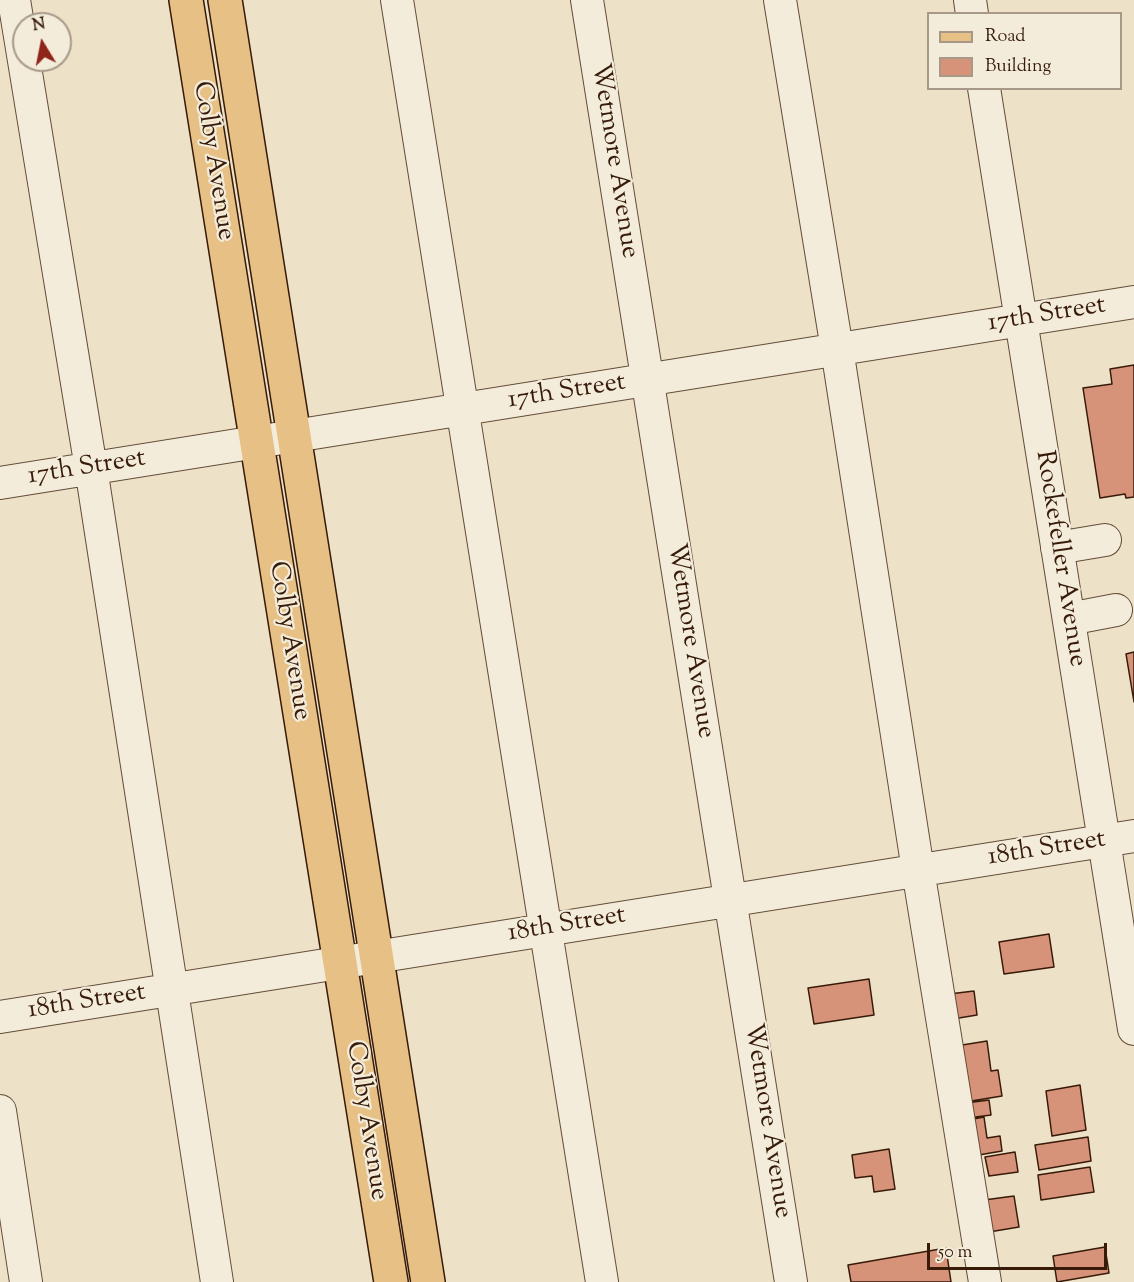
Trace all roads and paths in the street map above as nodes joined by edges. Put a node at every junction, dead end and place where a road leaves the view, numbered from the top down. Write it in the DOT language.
graph roads {
  1 [pos="14,0"];
  2 [pos="186,0"];
  3 [pos="225,0"];
  4 [pos="397,0"];
  5 [pos="587,0"];
  6 [pos="780,0"];
  7 [pos="984,90"];
  8 [pos="1134,302"];
  9 [pos="1021,320"];
  10 [pos="837,349"];
  11 [pos="647,380"];
  12 [pos="462,409"];
  13 [pos="293,436"];
  14 [pos="256,442"];
  15 [pos="91,468"];
  16 [pos="0,483"];
  17 [pos="1105,540"];
  18 [pos="1057,548"];
  19 [pos="1116,610"];
  20 [pos="1069,619"];
  21 [pos="1119,838"];
  22 [pos="918,870"];
  23 [pos="730,900"];
  24 [pos="544,930"];
  25 [pos="376,957"];
  26 [pos="340,963"];
  27 [pos="172,989"];
  28 [pos="0,1017"];
  29 [pos="1134,1029"];
  30 [pos="0,1111"];
  31 [pos="26,1282"];
  32 [pos="217,1282"];
  33 [pos="391,1282"];
  34 [pos="428,1282"];
  35 [pos="602,1282"];
  36 [pos="792,1282"];
  37 [pos="985,1282"];
  1 -- 15 [label="street"];
  2 -- 14 [label="main road, Colby Avenue"];
  3 -- 13 [label="main road, Colby Avenue"];
  4 -- 12 [label="street"];
  5 -- 11 [label="street, Wetmore Avenue"];
  6 -- 10 [label="street"];
  7 -- 9 [label="street, Rockefeller Avenue"];
  8 -- 9 [label="street, 17th Street"];
  9 -- 10 [label="street, 17th Street"];
  9 -- 18 [label="street, Rockefeller Avenue"];
  10 -- 11 [label="street, 17th Street"];
  10 -- 22 [label="street"];
  11 -- 12 [label="street, 17th Street"];
  11 -- 23 [label="street, Wetmore Avenue"];
  12 -- 13 [label="street, 17th Street"];
  12 -- 24 [label="street"];
  13 -- 14 [label="street, 17th Street"];
  13 -- 25 [label="main road, Colby Avenue"];
  14 -- 15 [label="street, 17th Street"];
  14 -- 26 [label="main road, Colby Avenue"];
  15 -- 16 [label="street, 17th Street"];
  15 -- 27 [label="street"];
  17 -- 18 [label="street"];
  18 -- 20 [label="street, Rockefeller Avenue"];
  19 -- 20 [label="street"];
  20 -- 21 [label="street, Rockefeller Avenue"];
  21 -- 22 [label="street, 18th Street"];
  21 -- 29 [label="street, Rockefeller Avenue"];
  22 -- 23 [label="street, 18th Street"];
  22 -- 37 [label="street"];
  23 -- 24 [label="street, 18th Street"];
  23 -- 36 [label="street, Wetmore Avenue"];
  24 -- 25 [label="street, 18th Street"];
  24 -- 35 [label="street"];
  25 -- 26 [label="street, 18th Street"];
  25 -- 34 [label="main road, Colby Avenue"];
  26 -- 27 [label="street, 18th Street"];
  26 -- 33 [label="main road, Colby Avenue"];
  27 -- 28 [label="street, 18th Street"];
  27 -- 32 [label="street"];
  30 -- 31 [label="street"];
}
